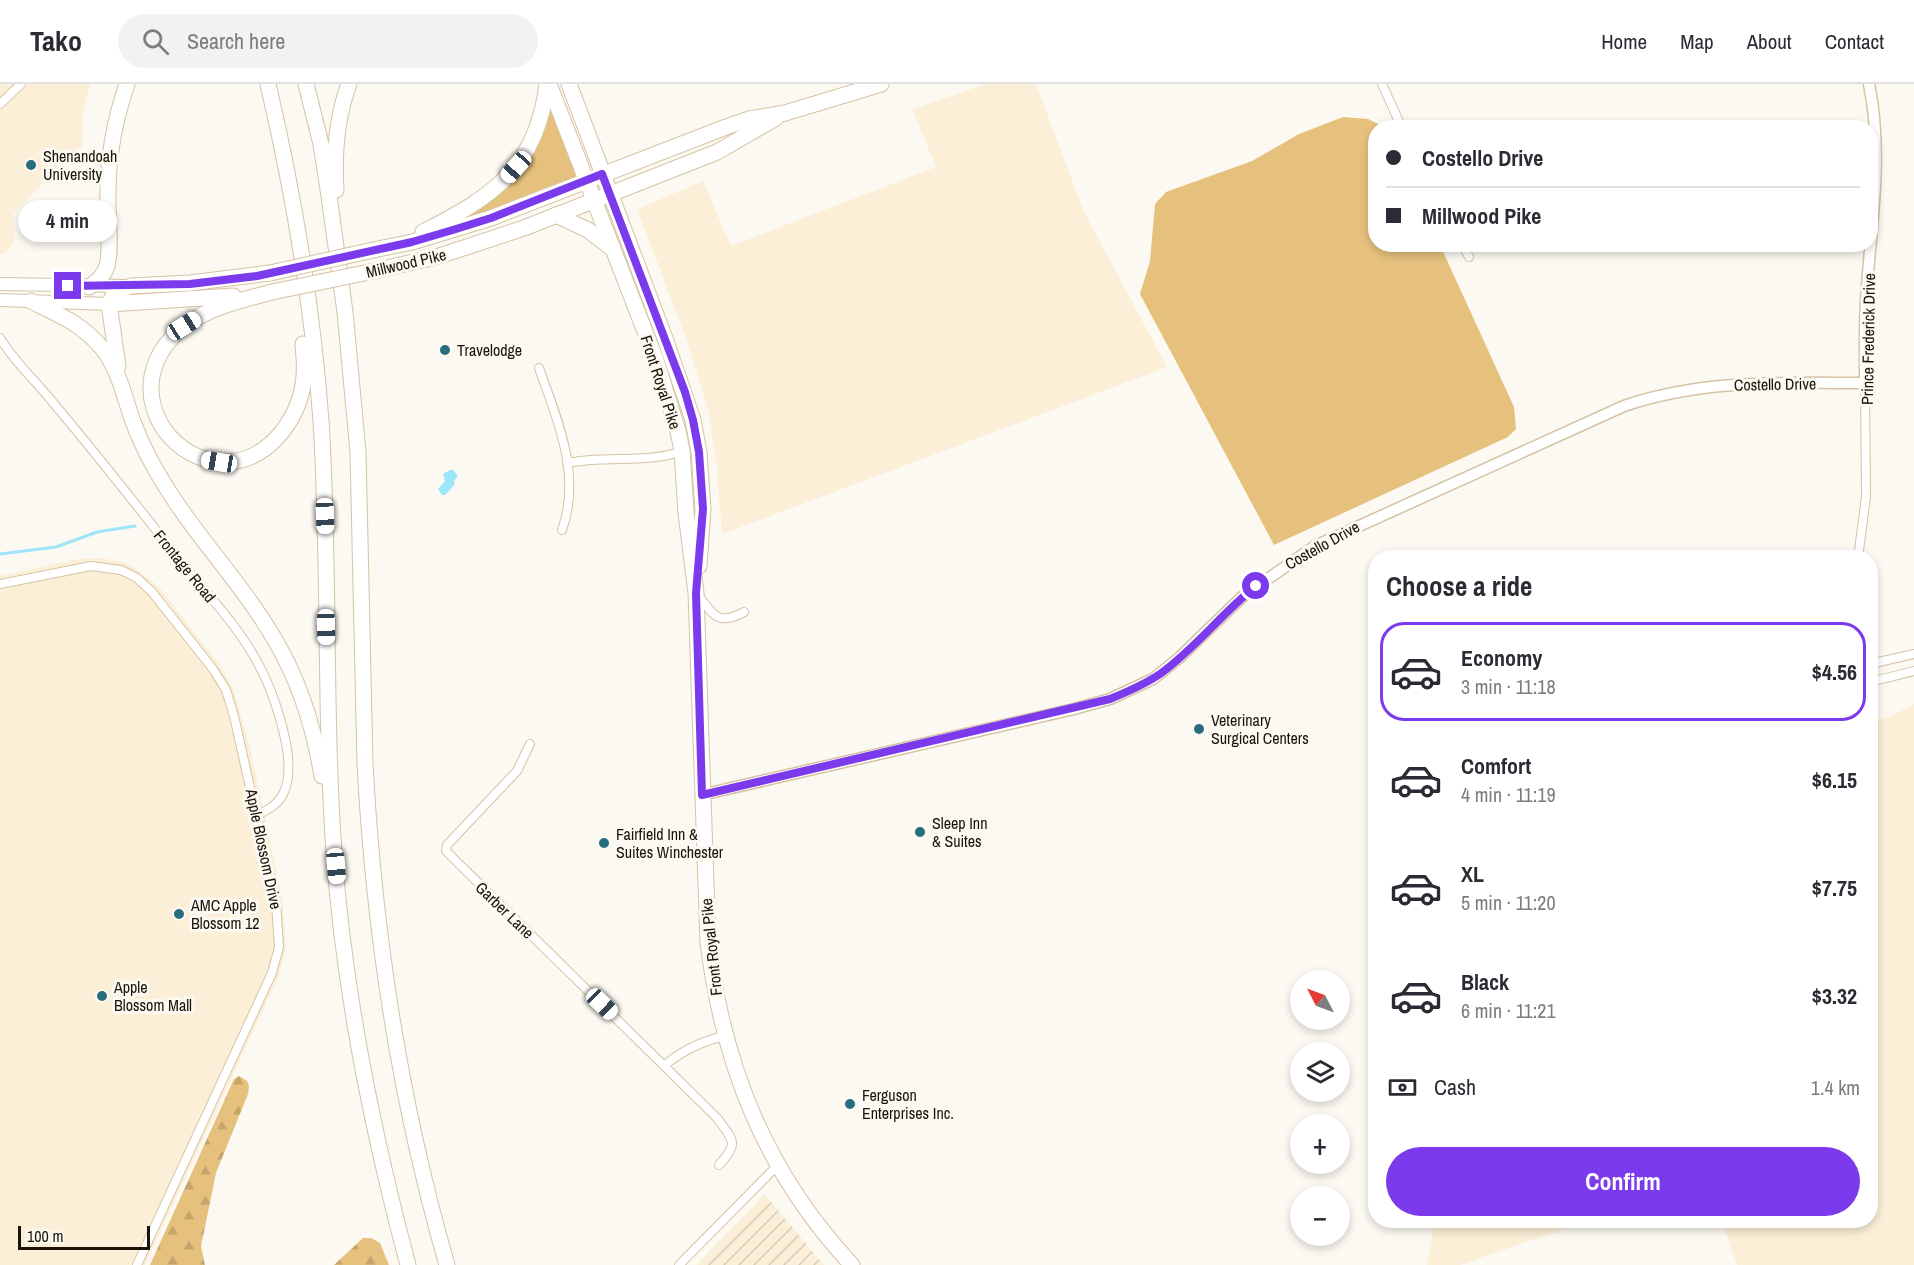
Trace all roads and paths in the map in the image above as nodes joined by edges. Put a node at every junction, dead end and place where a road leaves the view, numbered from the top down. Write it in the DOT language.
graph roads {
  1 [pos="21,84"];
  2 [pos="127,84"];
  3 [pos="268,84"];
  4 [pos="306,84"];
  5 [pos="349,84"];
  6 [pos="548,84"];
  7 [pos="569,84"];
  8 [pos="881,84"];
  9 [pos="1382,84"];
  10 [pos="1869,84"];
  11 [pos="0,104"];
  12 [pos="784,113"];
  13 [pos="1398,120"];
  14 [pos="1875,120"];
  15 [pos="602,174"];
  16 [pos="586,181"];
  17 [pos="610,194"];
  18 [pos="594,200"];
  19 [pos="556,215"];
  20 [pos="396,245"];
  21 [pos="613,249"];
  22 [pos="1466,252"];
  23 [pos="1870,252"];
  24 [pos="1469,257"];
  25 [pos="0,284"];
  26 [pos="131,286"];
  27 [pos="89,287"];
  28 [pos="272,292"];
  29 [pos="307,297"];
  30 [pos="0,300"];
  31 [pos="31,301"];
  32 [pos="109,304"];
  33 [pos="345,312"];
  34 [pos="0,339"];
  35 [pos="539,368"];
  36 [pos="1865,383"];
  37 [pos="124,396"];
  38 [pos="697,441"];
  39 [pos="682,452"];
  40 [pos="568,463"];
  41 [pos="562,530"];
  42 [pos="1859,550"];
  43 [pos="0,584"];
  44 [pos="696,593"];
  45 [pos="744,612"];
  46 [pos="1914,654"];
  47 [pos="1878,662"];
  48 [pos="1914,671"];
  49 [pos="1878,680"];
  50 [pos="530,744"];
  51 [pos="702,795"];
  52 [pos="257,815"];
  53 [pos="334,850"];
  54 [pos="725,1036"];
  55 [pos="665,1065"];
  56 [pos="719,1166"];
  57 [pos="777,1166"];
  58 [pos="137,1265"];
  59 [pos="408,1265"];
  60 [pos="447,1265"];
  61 [pos="679,1265"];
  62 [pos="852,1265"];
  1 -- 11 [label="street"];
  2 -- 27 [label="highway"];
  3 -- 29 [label="highway"];
  4 -- 33 [label="highway"];
  5 -- 33 [label="highway"];
  6 -- 16 [label="highway, Front Royal Pike"];
  6 -- 20 [label="highway"];
  7 -- 15 [label="highway, Front Royal Pike"];
  8 -- 12 [label="highway, Millwood Pike"];
  9 -- 13 [label="street"];
  10 -- 14 [label="street, Prince Frederick Drive"];
  12 -- 15 [label="highway, Millwood Pike"];
  12 -- 17 [label="highway, Millwood Pike"];
  15 -- 16 [label="highway, Millwood Pike"];
  15 -- 17 [label="highway, Front Royal Pike"];
  16 -- 18 [label="highway, Front Royal Pike"];
  16 -- 20 [label="highway, Millwood Pike"];
  17 -- 18 [label="highway, Millwood Pike"];
  17 -- 38 [label="highway, Front Royal Pike"];
  18 -- 19 [label="highway, Millwood Pike"];
  18 -- 21 [label="highway, Front Royal Pike"];
  19 -- 21 [label="highway"];
  19 -- 28 [label="highway, Millwood Pike, bridge"];
  20 -- 26 [label="highway, Millwood Pike, bridge"];
  21 -- 39 [label="highway, Front Royal Pike"];
  22 -- 24 [label="street"];
  23 -- 36 [label="street, Prince Frederick Drive"];
  25 -- 27 [label="main road, Millwood Pike"];
  26 -- 27 [label="main road, Millwood Pike"];
  26 -- 32 [label="highway"];
  28 -- 29 [label="highway"];
  28 -- 32 [label="highway, Millwood Pike"];
  29 -- 53 [label="highway"];
  30 -- 31 [label="main road, Millwood Pike"];
  31 -- 32 [label="main road, Millwood Pike"];
  31 -- 37 [label="highway"];
  32 -- 37 [label="highway"];
  33 -- 60 [label="highway"];
  34 -- 52 [label="street, Frontage Road"];
  35 -- 40 [label="street"];
  36 -- 42 [label="street, Prince Frederick Drive"];
  36 -- 51 [label="street, Costello Drive"];
  37 -- 53 [label="highway"];
  38 -- 39 [label="street"];
  38 -- 44 [label="highway, Front Royal Pike"];
  39 -- 40 [label="street"];
  39 -- 44 [label="highway, Front Royal Pike"];
  40 -- 41 [label="street"];
  43 -- 52 [label="street, Apple Blossom Drive"];
  44 -- 45 [label="street"];
  44 -- 51 [label="highway, Front Royal Pike"];
  46 -- 47 [label="street"];
  48 -- 49 [label="street"];
  50 -- 55 [label="street, Garber Lane"];
  51 -- 54 [label="highway, Front Royal Pike"];
  52 -- 58 [label="street, Apple Blossom Drive"];
  53 -- 59 [label="highway"];
  54 -- 55 [label="street"];
  54 -- 57 [label="highway, Front Royal Pike"];
  55 -- 56 [label="street, Garber Lane"];
  57 -- 61 [label="street"];
  57 -- 62 [label="highway, Front Royal Pike"];
}
